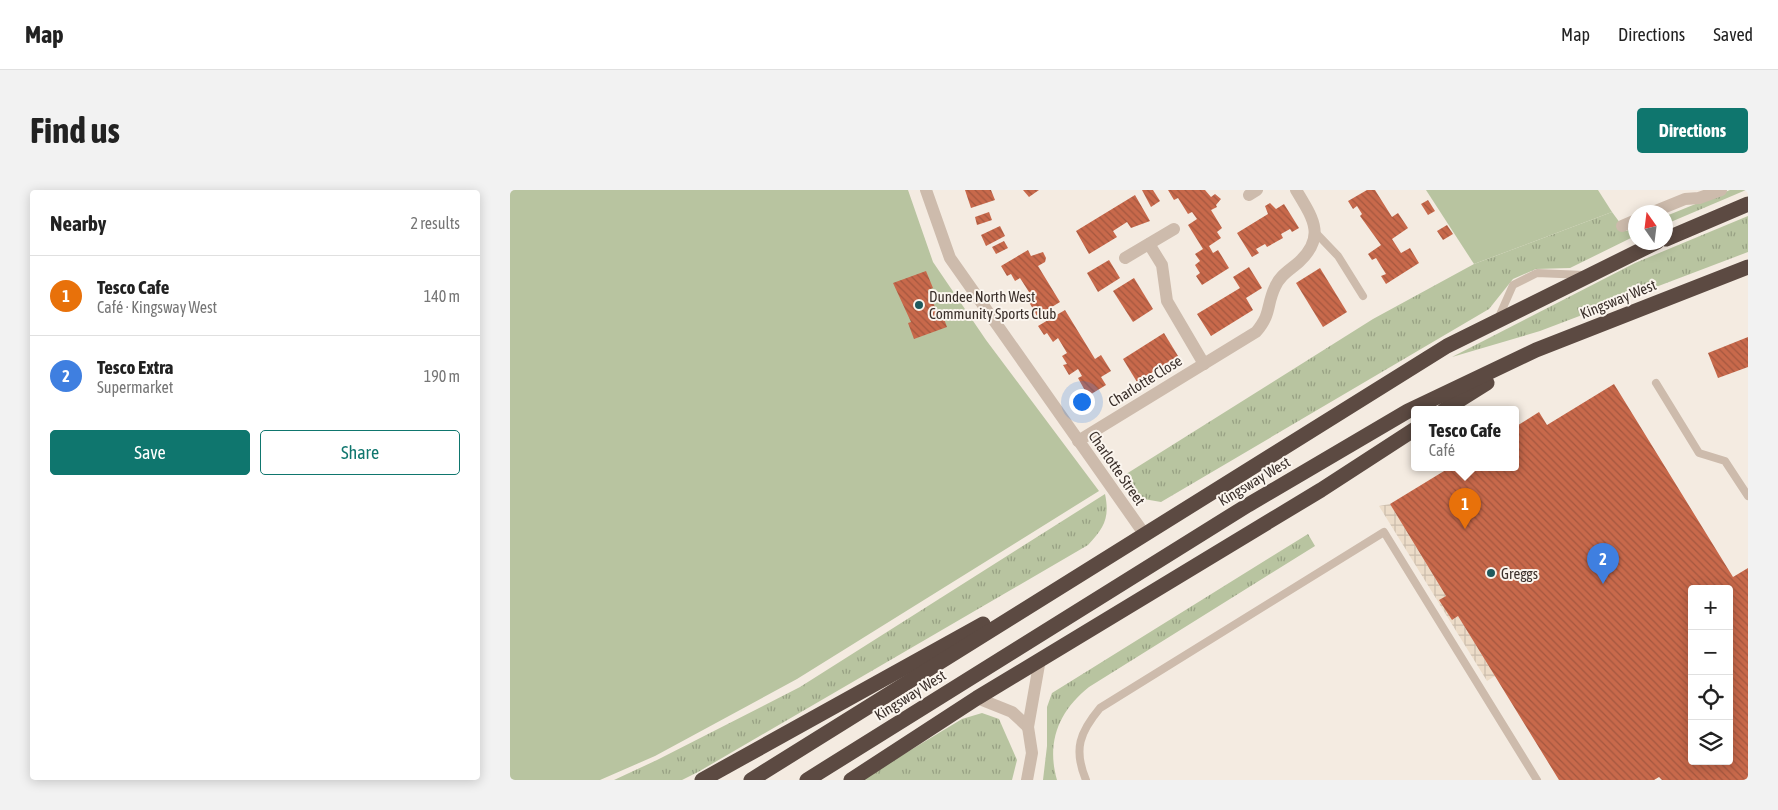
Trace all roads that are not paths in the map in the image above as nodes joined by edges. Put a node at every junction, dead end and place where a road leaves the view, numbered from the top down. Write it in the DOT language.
graph roads {
  1 [pos="926,190"];
  2 [pos="1296,190"];
  3 [pos="1721,190"];
  4 [pos="1748,204"];
  5 [pos="1671,205"];
  6 [pos="1628,223"];
  7 [pos="1622,226"];
  8 [pos="1174,229"];
  9 [pos="1316,232"];
  10 [pos="1673,236"];
  11 [pos="1149,244"];
  12 [pos="1640,250"];
  13 [pos="1125,258"];
  14 [pos="1748,267"];
  15 [pos="1588,275"];
  16 [pos="1363,296"];
  17 [pos="1497,320"];
  18 [pos="1536,350"];
  19 [pos="1204,364"];
  20 [pos="1656,384"];
  21 [pos="1418,406"];
  22 [pos="1450,406"];
  23 [pos="1411,410"];
  24 [pos="1411,432"];
  25 [pos="1078,441"];
  26 [pos="1748,496"];
  27 [pos="1145,535"];
  28 [pos="1040,659"];
  29 [pos="977,698"];
  30 [pos="1028,728"];
  31 [pos="702,780"];
  32 [pos="751,780"];
  33 [pos="807,780"];
  34 [pos="851,780"];
  35 [pos="1027,780"];
  36 [pos="1086,780"];
  37 [pos="1537,780"];
  1 -- 25 [label="street, Charlotte Street"];
  2 -- 9 [label="street"];
  3 -- 5 [label="street"];
  4 -- 10 [label="highway"];
  6 -- 7 [label="street"];
  8 -- 11 [label="street"];
  9 -- 16 [label="lane"];
  9 -- 19 [label="street, Charlotte Close"];
  11 -- 13 [label="street"];
  11 -- 19 [label="street, Charlotte Close"];
  12 -- 15 [label="highway, Kingsway West"];
  14 -- 18 [label="highway, Kingsway West"];
  15 -- 17 [label="highway, Kingsway West"];
  15 -- 17 [label="lane"];
  17 -- 27 [label="highway, Kingsway West"];
  18 -- 21 [label="highway, Kingsway West"];
  18 -- 22 [label="highway"];
  19 -- 25 [label="street, Charlotte Close"];
  20 -- 26 [label="lane"];
  23 -- 33 [label="highway, Kingsway West"];
  24 -- 28 [label="highway"];
  25 -- 27 [label="street, Charlotte Street"];
  27 -- 31 [label="highway"];
  27 -- 32 [label="highway, Kingsway West"];
  28 -- 29 [label="highway"];
  28 -- 30 [label="street"];
  29 -- 30 [label="street"];
  29 -- 34 [label="highway"];
  30 -- 35 [label="street"];
  36 -- 37 [label="lane"];
}
